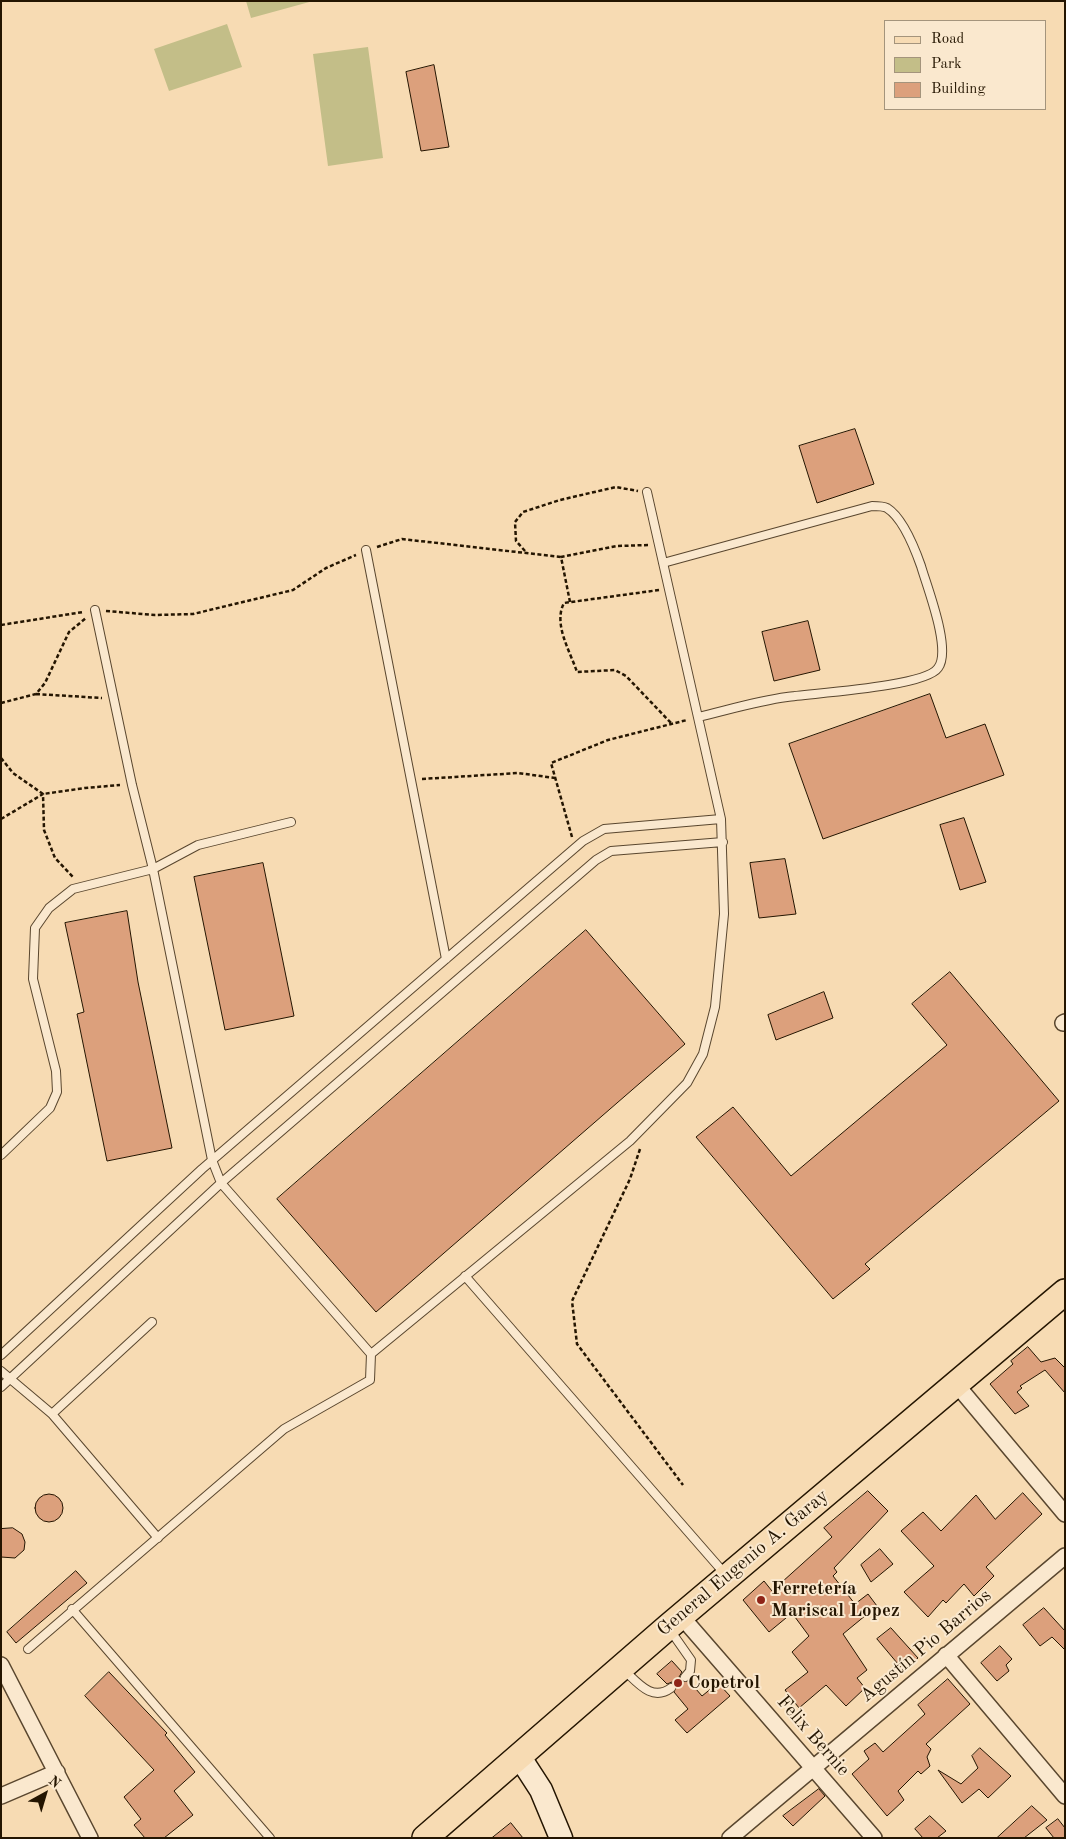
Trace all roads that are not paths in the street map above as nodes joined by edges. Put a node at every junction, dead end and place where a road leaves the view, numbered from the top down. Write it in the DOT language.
graph roads {
  1 [pos="648,492"];
  2 [pos="366,550"];
  3 [pos="664,563"];
  4 [pos="95,610"];
  5 [pos="698,717"];
  6 [pos="722,820"];
  7 [pos="291,822"];
  8 [pos="724,842"];
  9 [pos="153,869"];
  10 [pos="446,959"];
  11 [pos="1,1155"];
  12 [pos="212,1160"];
  13 [pos="221,1183"];
  14 [pos="465,1276"];
  15 [pos="1065,1292"];
  16 [pos="152,1322"];
  17 [pos="371,1354"];
  18 [pos="1,1355"];
  19 [pos="1,1371"];
  20 [pos="11,1378"];
  21 [pos="956,1384"];
  22 [pos="1,1387"];
  23 [pos="52,1414"];
  24 [pos="1065,1514"];
  25 [pos="158,1538"];
  26 [pos="1065,1556"];
  27 [pos="727,1577"];
  28 [pos="72,1610"];
  29 [pos="674,1621"];
  30 [pos="28,1649"];
  31 [pos="946,1655"];
  32 [pos="1,1666"];
  33 [pos="621,1667"];
  34 [pos="685,1677"];
  35 [pos="671,1688"];
  36 [pos="519,1756"];
  37 [pos="813,1767"];
  38 [pos="57,1772"];
  39 [pos="1,1796"];
  40 [pos="1065,1796"];
  41 [pos="90,1838"];
  42 [pos="270,1838"];
  43 [pos="425,1838"];
  44 [pos="561,1838"];
  45 [pos="730,1838"];
  46 [pos="874,1838"];
  1 -- 3 [label="lane"];
  2 -- 10 [label="lane"];
  3 -- 5 [label="lane"];
  3 -- 5 [label="lane"];
  4 -- 9 [label="lane"];
  5 -- 6 [label="lane"];
  6 -- 8 [label="lane"];
  6 -- 10 [label="lane"];
  7 -- 9 [label="lane"];
  8 -- 13 [label="lane"];
  8 -- 14 [label="lane"];
  9 -- 11 [label="lane"];
  9 -- 12 [label="lane"];
  10 -- 12 [label="lane"];
  12 -- 13 [label="lane"];
  12 -- 18 [label="lane"];
  13 -- 17 [label="lane"];
  13 -- 20 [label="lane"];
  14 -- 17 [label="lane"];
  14 -- 27 [label="lane"];
  15 -- 21 [label="main road, General Eugenio A. Garay"];
  16 -- 23 [label="lane"];
  17 -- 25 [label="lane"];
  19 -- 20 [label="lane"];
  20 -- 22 [label="lane"];
  20 -- 23 [label="lane"];
  21 -- 24 [label="street"];
  21 -- 27 [label="main road, General Eugenio A. Garay"];
  23 -- 25 [label="lane"];
  25 -- 28 [label="lane"];
  26 -- 31 [label="street, Agustín Pio Barrios"];
  27 -- 29 [label="main road, General Eugenio A. Garay"];
  28 -- 30 [label="lane"];
  28 -- 42 [label="lane"];
  29 -- 33 [label="main road, General Eugenio A. Garay"];
  29 -- 34 [label="lane"];
  29 -- 37 [label="street, Felix Bernie"];
  31 -- 37 [label="street, Agustín Pio Barrios"];
  31 -- 40 [label="street"];
  32 -- 38 [label="street"];
  33 -- 35 [label="lane"];
  33 -- 36 [label="main road, General Eugenio A. Garay"];
  36 -- 43 [label="main road, General Eugenio A. Garay"];
  36 -- 44 [label="main road"];
  37 -- 45 [label="street, Agustín Pio Barrios"];
  37 -- 46 [label="street, Felix Bernie"];
  38 -- 39 [label="street"];
  38 -- 41 [label="street"];
}
